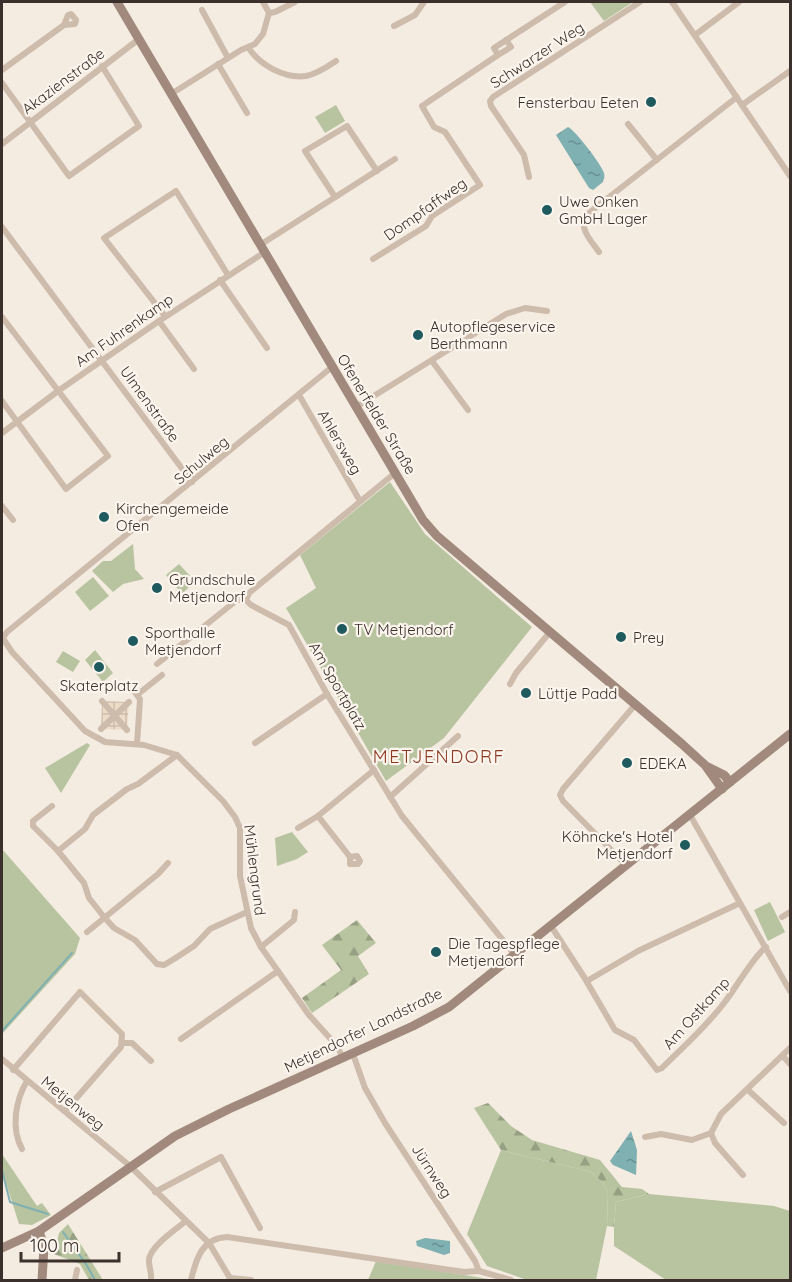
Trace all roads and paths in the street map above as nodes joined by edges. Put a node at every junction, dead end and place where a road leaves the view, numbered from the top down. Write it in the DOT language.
graph roads {
  1 [pos="117,2"];
  2 [pos="263,2"];
  3 [pos="295,2"];
  4 [pos="424,2"];
  5 [pos="565,2"];
  6 [pos="640,2"];
  7 [pos="672,2"];
  8 [pos="739,2"];
  9 [pos="202,10"];
  10 [pos="269,14"];
  11 [pos="64,25"];
  12 [pos="394,26"];
  13 [pos="695,35"];
  14 [pos="139,39"];
  15 [pos="248,47"];
  16 [pos="228,58"];
  17 [pos="336,61"];
  18 [pos="218,64"];
  19 [pos="102,66"];
  20 [pos="2,69"];
  21 [pos="790,71"];
  22 [pos="2,83"];
  23 [pos="171,94"];
  24 [pos="737,97"];
  25 [pos="742,105"];
  26 [pos="247,112"];
  27 [pos="30,121"];
  28 [pos="628,124"];
  29 [pos="2,144"];
  30 [pos="395,159"];
  31 [pos="657,160"];
  32 [pos="377,171"];
  33 [pos="790,174"];
  34 [pos="529,177"];
  35 [pos="335,197"];
  36 [pos="2,226"];
  37 [pos="263,249"];
  38 [pos="599,252"];
  39 [pos="373,259"];
  40 [pos="228,275"];
  41 [pos="220,280"];
  42 [pos="548,311"];
  43 [pos="2,316"];
  44 [pos="165,316"];
  45 [pos="159,321"];
  46 [pos="267,348"];
  47 [pos="102,360"];
  48 [pos="432,361"];
  49 [pos="332,367"];
  50 [pos="194,369"];
  51 [pos="58,391"];
  52 [pos="299,395"];
  53 [pos="2,401"];
  54 [pos="356,407"];
  55 [pos="468,410"];
  56 [pos="18,422"];
  57 [pos="2,434"];
  58 [pos="395,473"];
  59 [pos="192,482"];
  60 [pos="360,501"];
  61 [pos="2,506"];
  62 [pos="13,520"];
  63 [pos="246,600"];
  64 [pos="550,632"];
  65 [pos="2,638"];
  66 [pos="157,664"];
  67 [pos="162,675"];
  68 [pos="510,684"];
  69 [pos="327,694"];
  70 [pos="102,701"];
  71 [pos="129,702"];
  72 [pos="635,705"];
  73 [pos="115,715"];
  74 [pos="100,729"];
  75 [pos="128,730"];
  76 [pos="790,734"];
  77 [pos="459,736"];
  78 [pos="255,743"];
  79 [pos="137,744"];
  80 [pos="177,754"];
  81 [pos="705,765"];
  82 [pos="374,770"];
  83 [pos="730,782"];
  84 [pos="722,789"];
  85 [pos="390,797"];
  86 [pos="52,806"];
  87 [pos="690,815"];
  88 [pos="318,816"];
  89 [pos="298,828"];
  90 [pos="58,851"];
  91 [pos="350,857"];
  92 [pos="168,863"];
  93 [pos="627,866"];
  94 [pos="741,903"];
  95 [pos="246,912"];
  96 [pos="295,912"];
  97 [pos="790,912"];
  98 [pos="104,917"];
  99 [pos="782,917"];
  100 [pos="551,926"];
  101 [pos="87,932"];
  102 [pos="261,947"];
  103 [pos="766,947"];
  104 [pos="515,955"];
  105 [pos="278,971"];
  106 [pos="588,981"];
  107 [pos="790,989"];
  108 [pos="181,1039"];
  109 [pos="122,1043"];
  110 [pos="790,1048"];
  111 [pos="353,1054"];
  112 [pos="783,1056"];
  113 [pos="343,1058"];
  114 [pos="2,1059"];
  115 [pos="151,1061"];
  116 [pos="790,1064"];
  117 [pos="13,1070"];
  118 [pos="27,1081"];
  119 [pos="748,1090"];
  120 [pos="65,1111"];
  121 [pos="784,1123"];
  122 [pos="711,1133"];
  123 [pos="645,1137"];
  124 [pos="22,1149"];
  125 [pos="130,1166"];
  126 [pos="743,1175"];
  127 [pos="155,1192"];
  128 [pos="186,1221"];
  129 [pos="260,1228"];
  130 [pos="39,1231"];
  131 [pos="209,1243"];
  132 [pos="2,1248"];
  133 [pos="77,1270"];
  134 [pos="479,1271"];
  135 [pos="230,1279"];
  136 [pos="42,1281"];
  137 [pos="75,1281"];
  138 [pos="151,1281"];
  139 [pos="191,1281"];
  140 [pos="251,1281"];
  141 [pos="511,1281"];
  1 -- 14 [label="street, Ofenerfelder Straße"];
  2 -- 10 [label="street"];
  3 -- 10 [label="street"];
  4 -- 12 [label="street"];
  5 -- 39 [label="street, Dompfaffweg"];
  6 -- 34 [label="street, Schwarzer Weg"];
  7 -- 13 [label="street"];
  8 -- 13 [label="street"];
  9 -- 16 [label="street"];
  10 -- 15 [label="street"];
  11 -- 20 [label="street"];
  13 -- 24 [label="street"];
  14 -- 19 [label="street, Akazienstraße"];
  14 -- 23 [label="street, Ofenerfelder Straße"];
  15 -- 16 [label="street"];
  15 -- 17 [label="street"];
  16 -- 18 [label="street"];
  18 -- 23 [label="street"];
  18 -- 26 [label="street"];
  19 -- 27 [label="street, Akazienstraße"];
  19 -- 27 [label="street"];
  21 -- 25 [label="street"];
  22 -- 27 [label="street"];
  23 -- 37 [label="street, Ofenerfelder Straße"];
  24 -- 25 [label="street"];
  24 -- 31 [label="street"];
  25 -- 33 [label="street"];
  27 -- 29 [label="street, Akazienstraße"];
  28 -- 31 [label="street"];
  30 -- 32 [label="street, Am Fuhrenkamp"];
  31 -- 38 [label="street"];
  32 -- 35 [label="street, Am Fuhrenkamp"];
  32 -- 35 [label="street"];
  35 -- 37 [label="street, Am Fuhrenkamp"];
  36 -- 47 [label="street, Ulmenstraße"];
  37 -- 40 [label="street, Am Fuhrenkamp"];
  37 -- 49 [label="street, Ofenerfelder Straße"];
  40 -- 41 [label="street, Am Fuhrenkamp"];
  40 -- 44 [label="street"];
  41 -- 44 [label="street, Am Fuhrenkamp"];
  41 -- 46 [label="street"];
  42 -- 48 [label="street"];
  43 -- 51 [label="street"];
  44 -- 45 [label="street, Am Fuhrenkamp"];
  45 -- 47 [label="street, Am Fuhrenkamp"];
  45 -- 50 [label="street"];
  47 -- 51 [label="street, Am Fuhrenkamp"];
  47 -- 59 [label="street, Ulmenstraße"];
  48 -- 54 [label="street"];
  48 -- 55 [label="street"];
  49 -- 52 [label="street, Schulweg"];
  49 -- 54 [label="street, Ofenerfelder Straße"];
  51 -- 56 [label="street, Am Fuhrenkamp"];
  51 -- 56 [label="street"];
  52 -- 59 [label="street, Schulweg"];
  52 -- 60 [label="street, Ahlersweg"];
  53 -- 56 [label="street"];
  54 -- 58 [label="street, Ofenerfelder Straße"];
  56 -- 57 [label="street, Am Fuhrenkamp"];
  58 -- 60 [label="street"];
  58 -- 64 [label="street, Ofenerfelder Straße"];
  59 -- 65 [label="street, Schulweg"];
  60 -- 63 [label="street"];
  61 -- 62 [label="street"];
  63 -- 66 [label="street"];
  63 -- 69 [label="street, Am Sportplatz"];
  64 -- 68 [label="street"];
  64 -- 72 [label="street, Ofenerfelder Straße"];
  65 -- 79 [label="street"];
  67 -- 79 [label="street"];
  69 -- 78 [label="street"];
  69 -- 82 [label="street, Am Sportplatz"];
  70 -- 73 [label="street"];
  71 -- 73 [label="street"];
  72 -- 81 [label="street, Ofenerfelder Straße"];
  72 -- 93 [label="street"];
  73 -- 74 [label="street"];
  73 -- 75 [label="street"];
  76 -- 83 [label="street, Metjendorfer Landstraße"];
  77 -- 85 [label="street"];
  79 -- 80 [label="street"];
  80 -- 90 [label="street"];
  80 -- 95 [label="street, Mühlengrund"];
  81 -- 83 [label="street, Ofenerfelder Straße"];
  81 -- 84 [label="street, Ofenerfelder Straße"];
  82 -- 85 [label="street, Am Sportplatz"];
  82 -- 88 [label="street"];
  83 -- 84 [label="street, Metjendorfer Landstraße"];
  84 -- 87 [label="street, Metjendorfer Landstraße"];
  85 -- 104 [label="street, Am Sportplatz"];
  86 -- 90 [label="street"];
  87 -- 93 [label="street, Metjendorfer Landstraße"];
  87 -- 94 [label="street"];
  88 -- 89 [label="street"];
  88 -- 91 [label="street"];
  90 -- 98 [label="street"];
  92 -- 98 [label="street"];
  93 -- 100 [label="street, Metjendorfer Landstraße"];
  94 -- 103 [label="street"];
  94 -- 106 [label="street"];
  95 -- 98 [label="street"];
  95 -- 102 [label="street, Mühlengrund"];
  96 -- 102 [label="street"];
  97 -- 99 [label="street"];
  98 -- 101 [label="street"];
  100 -- 104 [label="street, Metjendorfer Landstraße"];
  100 -- 106 [label="street, Am Ostkamp"];
  102 -- 105 [label="street, Mühlengrund"];
  103 -- 106 [label="street, Am Ostkamp"];
  103 -- 107 [label="street"];
  104 -- 111 [label="street, Metjendorfer Landstraße"];
  105 -- 108 [label="street"];
  105 -- 113 [label="street, Mühlengrund"];
  109 -- 115 [label="street"];
  109 -- 117 [label="street"];
  109 -- 120 [label="street"];
  110 -- 112 [label="street"];
  111 -- 113 [label="street, Metjendorfer Landstraße"];
  111 -- 134 [label="street, Jürnweg"];
  112 -- 116 [label="street"];
  112 -- 119 [label="street"];
  113 -- 125 [label="street, Metjendorfer Landstraße"];
  114 -- 117 [label="street, Metjenweg"];
  117 -- 118 [label="street, Metjenweg"];
  118 -- 120 [label="street, Metjenweg"];
  118 -- 124 [label="street"];
  119 -- 121 [label="street"];
  119 -- 122 [label="street"];
  120 -- 125 [label="street, Metjenweg"];
  122 -- 123 [label="street"];
  122 -- 126 [label="street"];
  125 -- 127 [label="street, Metjenweg"];
  125 -- 130 [label="street, Metjendorfer Landstraße"];
  127 -- 128 [label="street, Metjenweg"];
  127 -- 129 [label="street"];
  128 -- 131 [label="street, Metjenweg"];
  128 -- 138 [label="street"];
  130 -- 132 [label="street, Metjendorfer Landstraße"];
  130 -- 136 [label="street"];
  131 -- 134 [label="street"];
  131 -- 135 [label="street, Metjenweg"];
  131 -- 139 [label="street"];
  133 -- 137 [label="street"];
  134 -- 141 [label="street"];
  135 -- 140 [label="street"];
}
